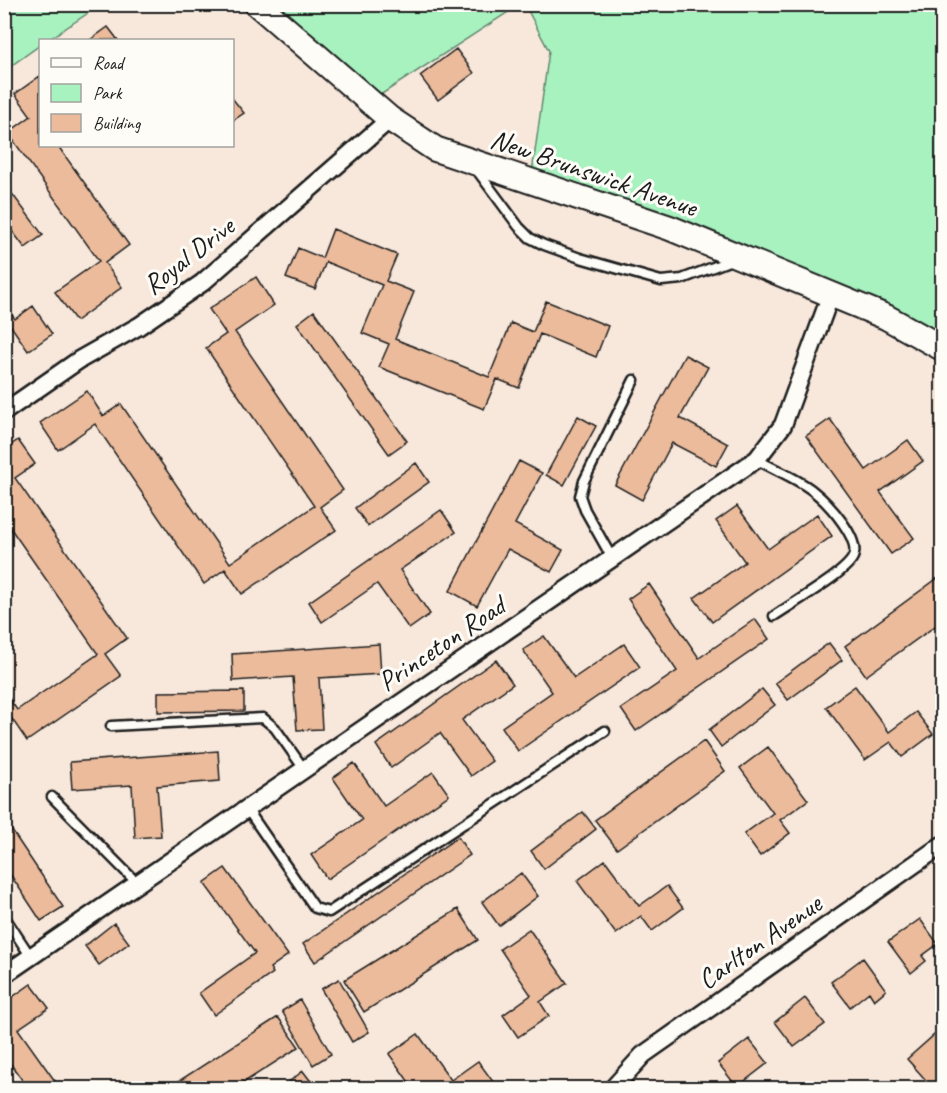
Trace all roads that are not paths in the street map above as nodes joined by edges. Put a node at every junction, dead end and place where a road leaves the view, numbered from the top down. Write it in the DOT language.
graph roads {
  1 [pos="257,4"];
  2 [pos="390,119"];
  3 [pos="470,161"];
  4 [pos="740,256"];
  5 [pos="831,294"];
  6 [pos="942,348"];
  7 [pos="634,380"];
  8 [pos="4,412"];
  9 [pos="756,459"];
  10 [pos="612,558"];
  11 [pos="774,616"];
  12 [pos="111,726"];
  13 [pos="605,731"];
  14 [pos="304,769"];
  15 [pos="52,797"];
  16 [pos="247,809"];
  17 [pos="942,845"];
  18 [pos="138,884"];
  19 [pos="4,916"];
  20 [pos="32,957"];
  21 [pos="4,975"];
  22 [pos="613,1089"];
  1 -- 2 [label="street, New Brunswick Avenue"];
  2 -- 3 [label="street, New Brunswick Avenue"];
  2 -- 8 [label="street, Royal Drive"];
  3 -- 4 [label="street, New Brunswick Avenue"];
  3 -- 4 [label="lane"];
  4 -- 5 [label="street, New Brunswick Avenue"];
  5 -- 6 [label="street, New Brunswick Avenue"];
  5 -- 9 [label="street, Princeton Road"];
  7 -- 10 [label="lane"];
  9 -- 10 [label="street, Princeton Road"];
  9 -- 11 [label="lane"];
  10 -- 14 [label="street, Princeton Road"];
  12 -- 14 [label="lane"];
  13 -- 16 [label="lane"];
  14 -- 16 [label="street, Princeton Road"];
  15 -- 18 [label="lane"];
  16 -- 18 [label="street, Princeton Road"];
  17 -- 22 [label="street, Carlton Avenue"];
  18 -- 20 [label="street, Princeton Road"];
  19 -- 20 [label="lane"];
  20 -- 21 [label="street, Princeton Road"];
}
